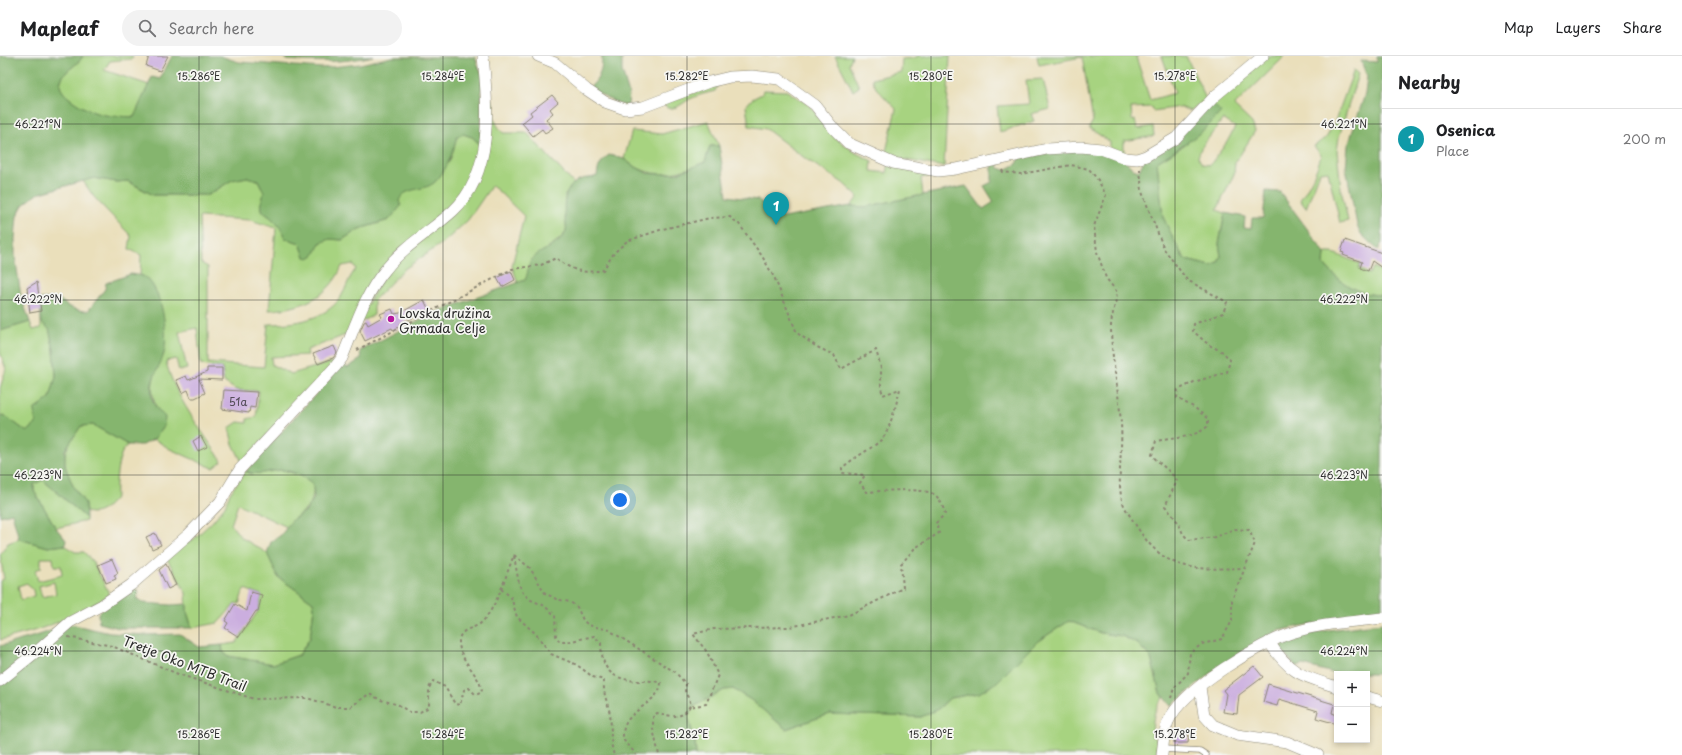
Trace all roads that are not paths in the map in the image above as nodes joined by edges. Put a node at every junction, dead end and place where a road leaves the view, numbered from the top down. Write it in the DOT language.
graph roads {
  1 [pos="483,56"];
  2 [pos="538,56"];
  3 [pos="1263,56"];
  4 [pos="1382,618"];
  5 [pos="1269,642"];
  6 [pos="0,681"];
  7 [pos="1334,686"];
  8 [pos="1200,687"];
  9 [pos="1370,698"];
  10 [pos="1382,701"];
  11 [pos="1163,752"];
  12 [pos="1206,755"];
  13 [pos="1318,755"];
  1 -- 6 [label="street"];
  2 -- 3 [label="street"];
  4 -- 5 [label="street"];
  5 -- 7 [label="street"];
  5 -- 8 [label="street"];
  8 -- 11 [label="street"];
  8 -- 13 [label="street"];
  9 -- 10 [label="street"];
  11 -- 12 [label="lane"];
}
